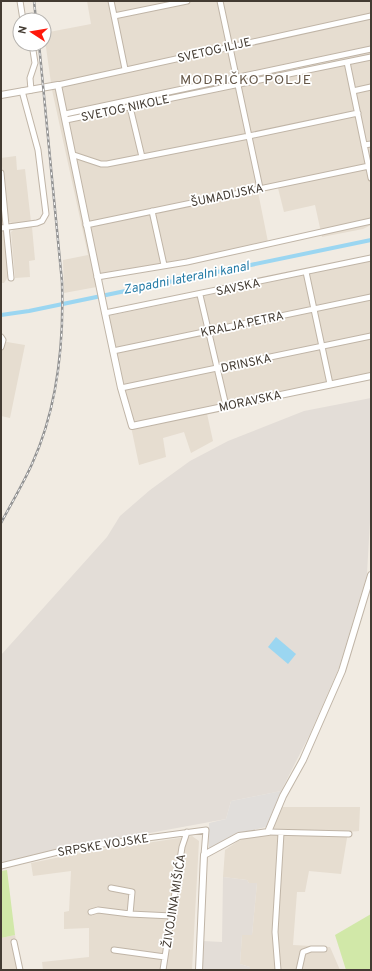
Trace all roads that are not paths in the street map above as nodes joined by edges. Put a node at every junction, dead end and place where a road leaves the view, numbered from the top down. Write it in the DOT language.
graph roads {
  1 [pos="20,1"];
  2 [pos="111,1"];
  3 [pos="187,1"];
  4 [pos="220,1"];
  5 [pos="22,12"];
  6 [pos="114,16"];
  7 [pos="371,16"];
  8 [pos="231,46"];
  9 [pos="371,49"];
  10 [pos="33,52"];
  11 [pos="371,57"];
  12 [pos="347,62"];
  13 [pos="125,69"];
  14 [pos="238,77"];
  15 [pos="239,84"];
  16 [pos="58,85"];
  17 [pos="371,87"];
  18 [pos="31,90"];
  19 [pos="22,91"];
  20 [pos="353,91"];
  21 [pos="1,95"];
  22 [pos="130,107"];
  23 [pos="358,113"];
  24 [pos="65,117"];
  25 [pos="249,136"];
  26 [pos="371,144"];
  27 [pos="364,145"];
  28 [pos="74,155"];
  29 [pos="142,157"];
  30 [pos="368,166"];
  31 [pos="1,173"];
  32 [pos="371,178"];
  33 [pos="260,188"];
  34 [pos="152,211"];
  35 [pos="371,221"];
  36 [pos="86,225"];
  37 [pos="8,227"];
  38 [pos="1,228"];
  39 [pos="371,258"];
  40 [pos="164,266"];
  41 [pos="306,272"];
  42 [pos="97,277"];
  43 [pos="11,278"];
  44 [pos="200,295"];
  45 [pos="371,297"];
  46 [pos="314,309"];
  47 [pos="105,313"];
  48 [pos="209,332"];
  49 [pos="371,336"];
  50 [pos="1,337"];
  51 [pos="322,346"];
  52 [pos="1,347"];
  53 [pos="113,351"];
  54 [pos="217,369"];
  55 [pos="371,376"];
  56 [pos="330,384"];
  57 [pos="121,388"];
  58 [pos="226,406"];
  59 [pos="371,575"];
  60 [pos="187,832"];
  61 [pos="268,832"];
  62 [pos="281,833"];
  63 [pos="349,834"];
  64 [pos="204,856"];
  65 [pos="1,866"];
  66 [pos="111,888"];
  67 [pos="91,912"];
  68 [pos="130,914"];
  69 [pos="172,916"];
  70 [pos="14,942"];
  71 [pos="324,949"];
  72 [pos="114,950"];
  73 [pos="165,957"];
  74 [pos="20,970"];
  75 [pos="163,970"];
  76 [pos="199,970"];
  77 [pos="278,970"];
  78 [pos="298,970"];
  1 -- 5 [label="street"];
  2 -- 6 [label="street"];
  3 -- 6 [label="street"];
  4 -- 8 [label="street"];
  6 -- 13 [label="street"];
  7 -- 8 [label="street, SVETOG ILIJE"];
  8 -- 13 [label="street, SVETOG ILIJE"];
  8 -- 14 [label="street"];
  9 -- 14 [label="street"];
  10 -- 18 [label="street"];
  11 -- 12 [label="street, SVETOG NIKOLE"];
  12 -- 15 [label="street, SVETOG NIKOLE"];
  12 -- 20 [label="street"];
  13 -- 16 [label="street, SVETOG ILIJE"];
  14 -- 15 [label="street"];
  14 -- 24 [label="street"];
  15 -- 22 [label="street, SVETOG NIKOLE"];
  15 -- 25 [label="street"];
  16 -- 18 [label="street"];
  16 -- 24 [label="street"];
  17 -- 20 [label="street"];
  18 -- 19 [label="street"];
  19 -- 21 [label="street"];
  19 -- 37 [label="street"];
  20 -- 23 [label="street"];
  22 -- 24 [label="street, SVETOG NIKOLE"];
  22 -- 29 [label="street"];
  23 -- 25 [label="street"];
  23 -- 27 [label="street"];
  24 -- 28 [label="street"];
  25 -- 29 [label="street"];
  25 -- 33 [label="street"];
  26 -- 27 [label="street"];
  27 -- 30 [label="street"];
  28 -- 29 [label="street"];
  28 -- 36 [label="street"];
  30 -- 32 [label="street"];
  30 -- 33 [label="street, ŠUMADIJSKA"];
  31 -- 37 [label="street"];
  33 -- 34 [label="street, ŠUMADIJSKA"];
  34 -- 36 [label="street, ŠUMADIJSKA"];
  34 -- 40 [label="street"];
  35 -- 40 [label="street"];
  36 -- 42 [label="street"];
  37 -- 38 [label="street"];
  37 -- 43 [label="street"];
  39 -- 41 [label="street, SAVSKA"];
  40 -- 42 [label="street"];
  41 -- 44 [label="street, SAVSKA"];
  41 -- 46 [label="street"];
  42 -- 47 [label="street"];
  44 -- 47 [label="street, SAVSKA"];
  44 -- 48 [label="street"];
  45 -- 46 [label="street, KRALJA PETRA"];
  46 -- 48 [label="street, KRALJA PETRA"];
  46 -- 51 [label="street"];
  47 -- 53 [label="street"];
  48 -- 53 [label="street, KRALJA PETRA"];
  48 -- 54 [label="street"];
  49 -- 51 [label="street, DRINSKA"];
  50 -- 52 [label="street"];
  51 -- 54 [label="street, DRINSKA"];
  51 -- 56 [label="street"];
  53 -- 57 [label="street"];
  54 -- 57 [label="street, DRINSKA"];
  54 -- 58 [label="street"];
  55 -- 56 [label="street, MORAVSKA"];
  56 -- 58 [label="street, MORAVSKA"];
  57 -- 58 [label="street, MORAVSKA"];
  59 -- 61 [label="street"];
  60 -- 64 [label="street, SRPSKE VOJSKE"];
  60 -- 65 [label="street, SRPSKE VOJSKE"];
  60 -- 69 [label="street, ŽIVOJINA MIŠIĆA"];
  61 -- 62 [label="street"];
  61 -- 64 [label="street"];
  62 -- 63 [label="street"];
  62 -- 77 [label="street"];
  64 -- 76 [label="street"];
  66 -- 68 [label="street"];
  67 -- 68 [label="street"];
  68 -- 69 [label="street"];
  69 -- 73 [label="street, ŽIVOJINA MIŠIĆA"];
  70 -- 74 [label="street"];
  71 -- 78 [label="street"];
  72 -- 73 [label="street"];
  73 -- 75 [label="street, ŽIVOJINA MIŠIĆA"];
}
